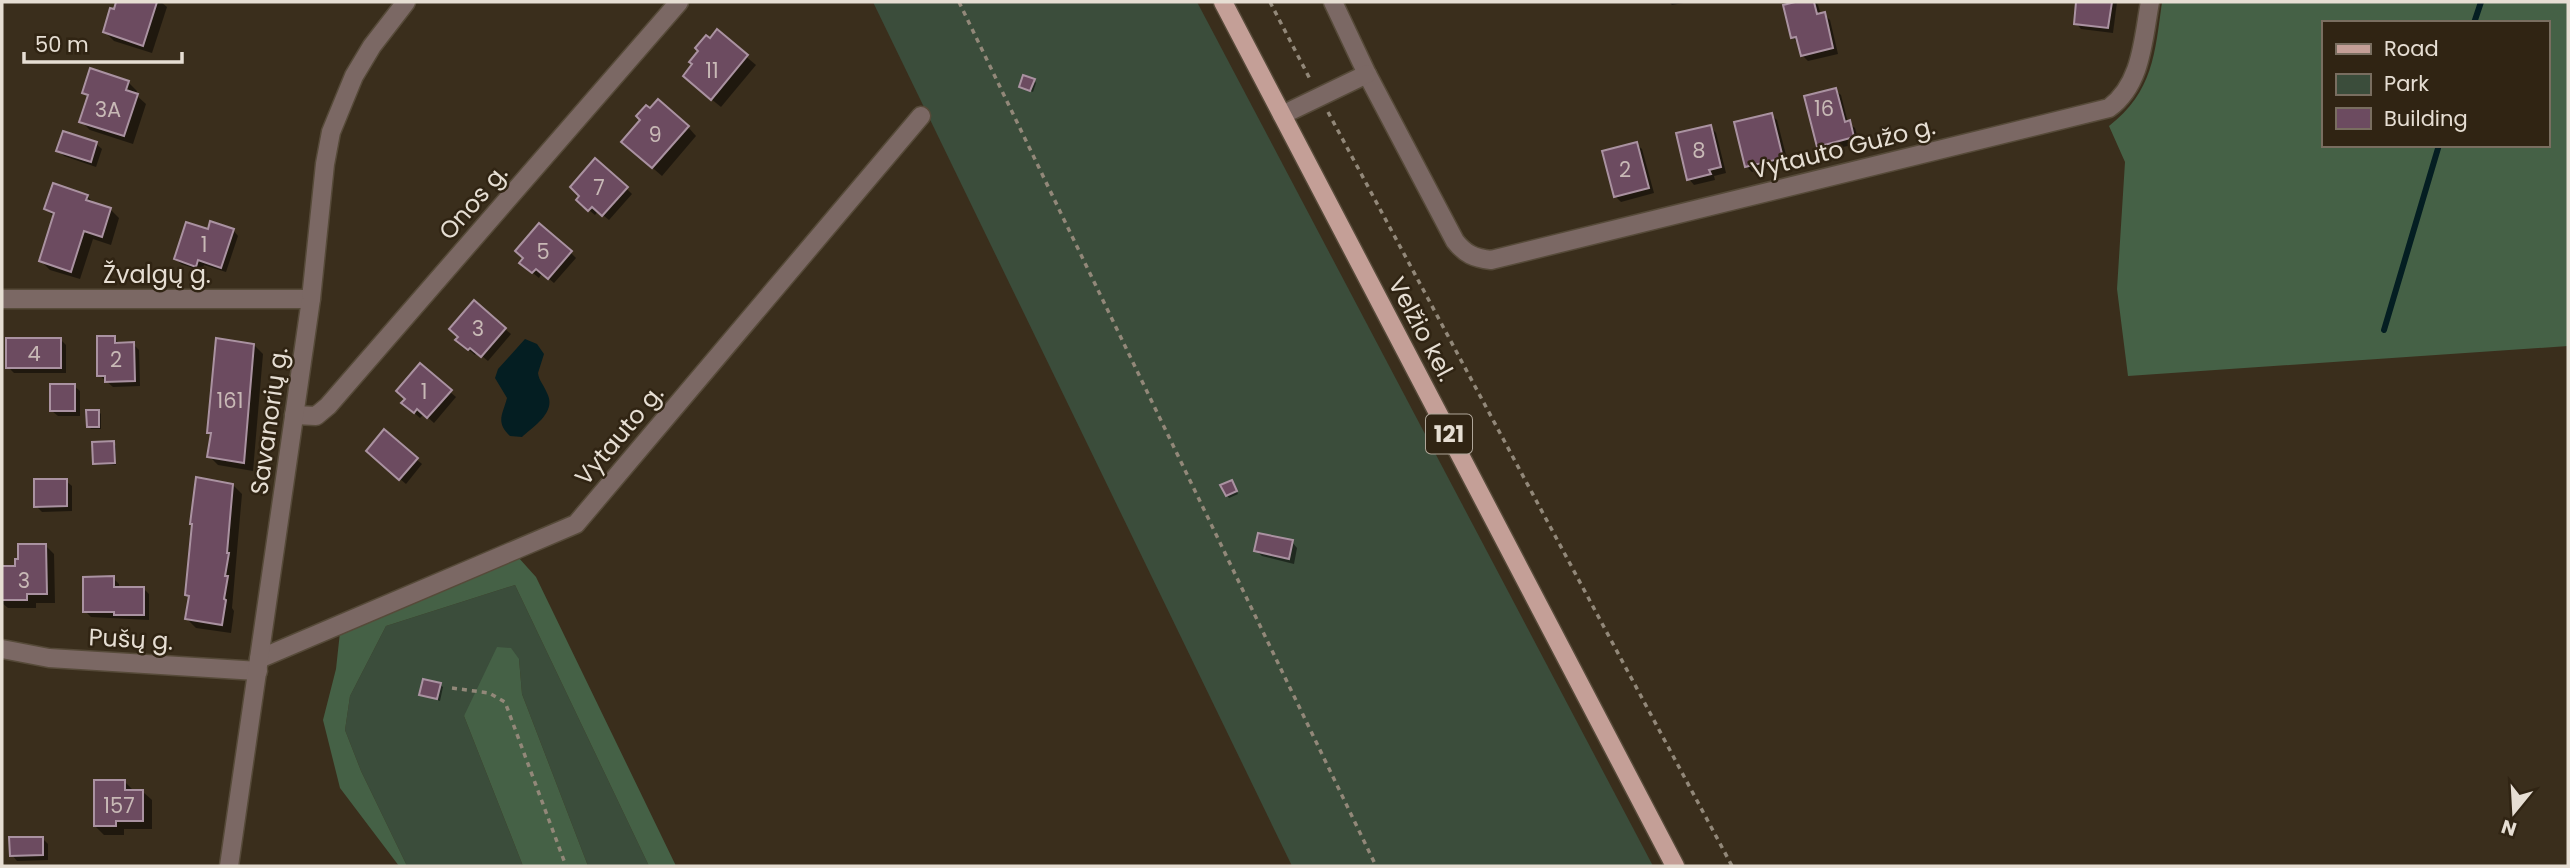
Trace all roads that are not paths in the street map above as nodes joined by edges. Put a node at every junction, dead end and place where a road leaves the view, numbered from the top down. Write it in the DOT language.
graph roads {
  1 [pos="406,2"];
  2 [pos="679,2"];
  3 [pos="1223,2"];
  4 [pos="1333,2"];
  5 [pos="2150,2"];
  6 [pos="1367,74"];
  7 [pos="1282,115"];
  8 [pos="921,116"];
  9 [pos="2,299"];
  10 [pos="312,299"];
  11 [pos="294,415"];
  12 [pos="2,649"];
  13 [pos="258,665"];
  14 [pos="229,866"];
  15 [pos="1675,866"];
  1 -- 10 [label="street, Savanorių g."];
  2 -- 11 [label="street, Onos g."];
  3 -- 7 [label="main road, Velžio kel. / 121"];
  4 -- 6 [label="street"];
  5 -- 6 [label="street, Vytauto Gužo g."];
  6 -- 7 [label="street"];
  7 -- 15 [label="main road, Velžio kel. / 121"];
  8 -- 13 [label="street, Vytauto g."];
  9 -- 10 [label="street, Žvalgų g."];
  10 -- 11 [label="street, Savanorių g."];
  11 -- 13 [label="street, Savanorių g."];
  12 -- 13 [label="street, Pušų g."];
  13 -- 14 [label="street, Savanorių g."];
}
